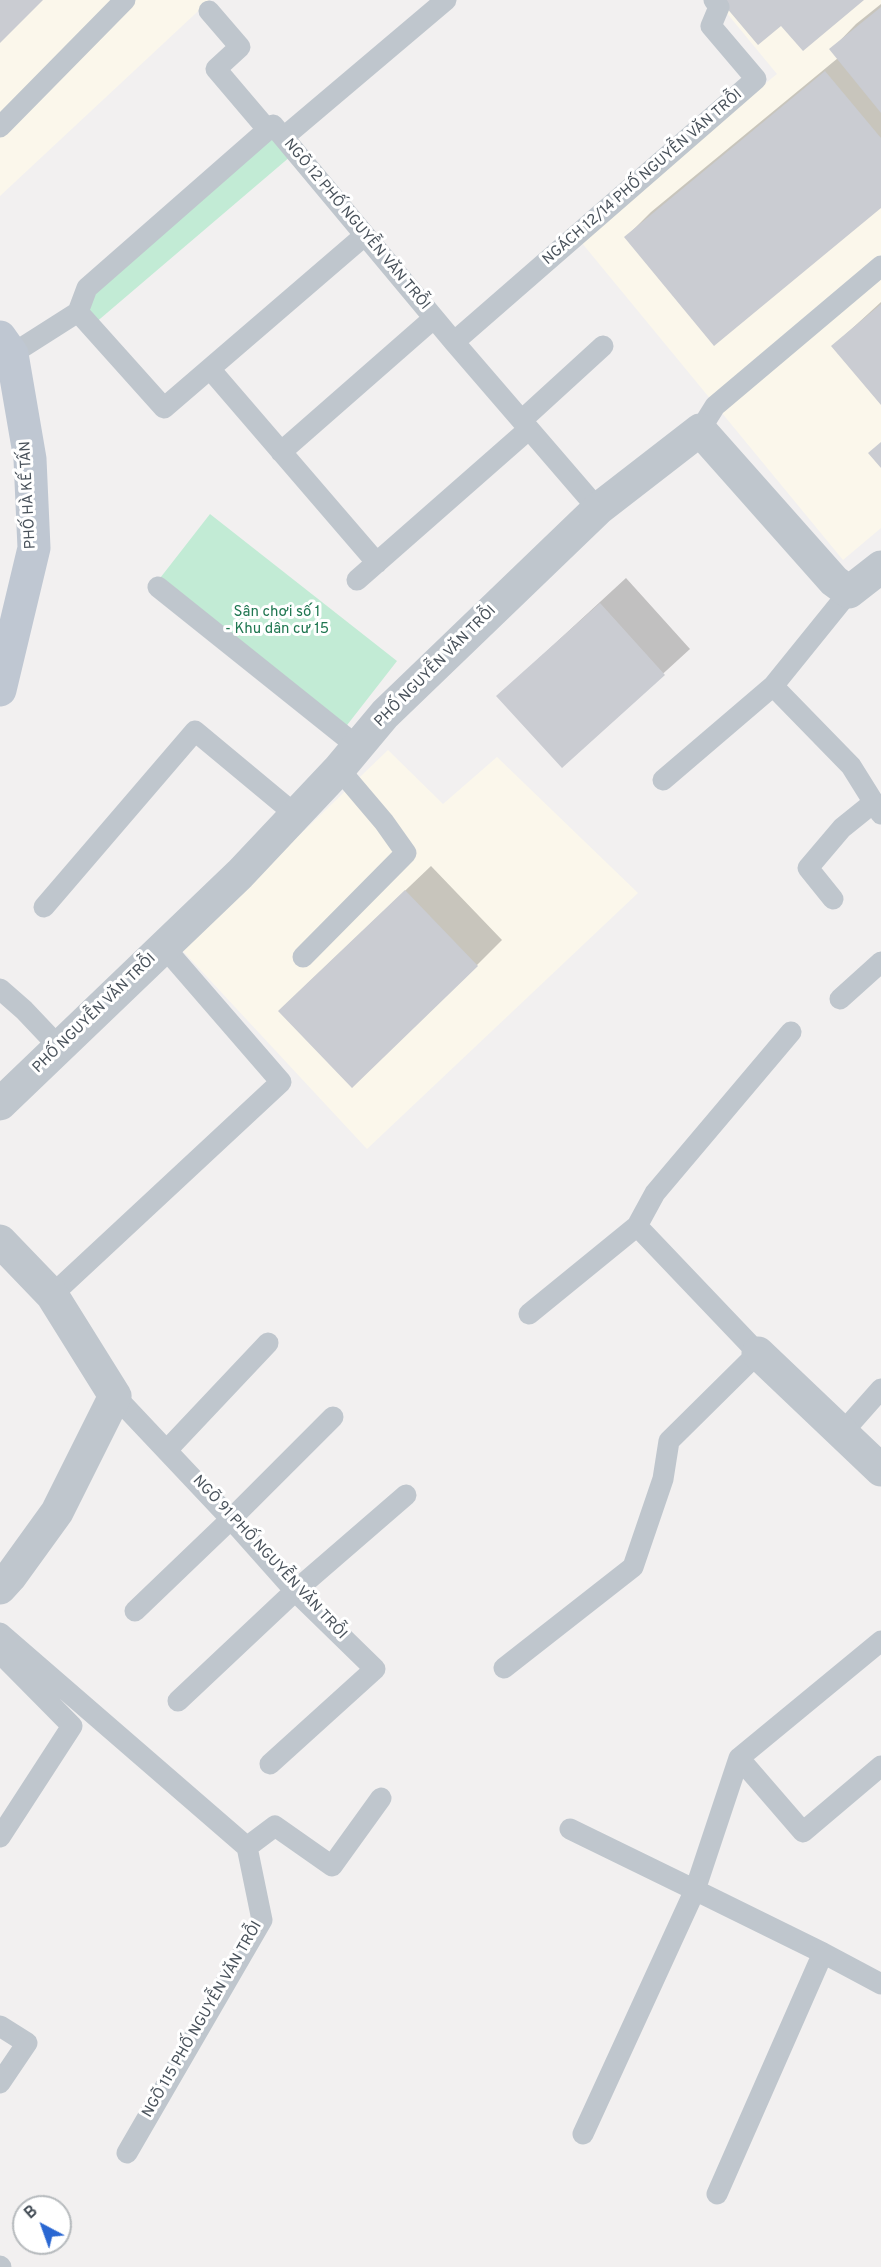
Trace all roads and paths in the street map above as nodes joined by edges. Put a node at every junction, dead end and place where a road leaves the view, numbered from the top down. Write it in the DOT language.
graph roads {
  1 [pos="125,0"];
  2 [pos="446,0"];
  3 [pos="714,0"];
  4 [pos="209,11"];
  5 [pos="0,127"];
  6 [pos="276,133"];
  7 [pos="364,236"];
  8 [pos="881,266"];
  9 [pos="78,312"];
  10 [pos="434,318"];
  11 [pos="454,342"];
  12 [pos="6,345"];
  13 [pos="603,346"];
  14 [pos="210,369"];
  15 [pos="525,424"];
  16 [pos="700,430"];
  17 [pos="281,452"];
  18 [pos="598,509"];
  19 [pos="377,563"];
  20 [pos="881,567"];
  21 [pos="357,580"];
  22 [pos="158,587"];
  23 [pos="849,592"];
  24 [pos="773,686"];
  25 [pos="0,690"];
  26 [pos="348,758"];
  27 [pos="663,780"];
  28 [pos="877,808"];
  29 [pos="296,815"];
  30 [pos="833,899"];
  31 [pos="44,907"];
  32 [pos="164,947"];
  33 [pos="303,957"];
  34 [pos="881,962"];
  35 [pos="0,989"];
  36 [pos="840,999"];
  37 [pos="791,1032"];
  38 [pos="60,1048"];
  39 [pos="0,1104"];
  40 [pos="637,1226"];
  41 [pos="0,1241"];
  42 [pos="52,1295"];
  43 [pos="529,1314"];
  44 [pos="268,1342"];
  45 [pos="758,1353"];
  46 [pos="881,1389"];
  47 [pos="115,1396"];
  48 [pos="333,1417"];
  49 [pos="842,1433"];
  50 [pos="166,1450"];
  51 [pos="881,1470"];
  52 [pos="406,1496"];
  53 [pos="231,1519"];
  54 [pos="4,1578"];
  55 [pos="295,1591"];
  56 [pos="135,1611"];
  57 [pos="0,1633"];
  58 [pos="881,1641"];
  59 [pos="0,1653"];
  60 [pos="504,1668"];
  61 [pos="178,1701"];
  62 [pos="739,1758"];
  63 [pos="270,1764"];
  64 [pos="881,1766"];
  65 [pos="381,1798"];
  66 [pos="570,1829"];
  67 [pos="0,1837"];
  68 [pos="247,1847"];
  69 [pos="695,1890"];
  70 [pos="823,1953"];
  71 [pos="881,1984"];
  72 [pos="0,2026"];
  73 [pos="0,2083"];
  74 [pos="583,2134"];
  75 [pos="127,2153"];
  76 [pos="717,2194"];
  1 -- 5 [label="lane"];
  2 -- 6 [label="lane"];
  3 -- 11 [label="lane, NGÁCH 12/14 PHỐ NGUYỄN VĂN TRỖI"];
  4 -- 6 [label="lane"];
  6 -- 7 [label="lane, NGÕ 12 PHỐ NGUYỄN VĂN TRỖI"];
  6 -- 9 [label="lane, NGÕ 12 PHỐ NGUYỄN VĂN TRỖI"];
  7 -- 10 [label="lane, NGÕ 12 PHỐ NGUYỄN VĂN TRỖI"];
  7 -- 14 [label="lane"];
  8 -- 16 [label="lane"];
  9 -- 12 [label="lane"];
  9 -- 14 [label="lane"];
  10 -- 11 [label="lane, NGÕ 12 PHỐ NGUYỄN VĂN TRỖI"];
  10 -- 17 [label="lane"];
  11 -- 15 [label="lane, NGÕ 12 PHỐ NGUYỄN VĂN TRỖI"];
  12 -- 25 [label="street, PHỐ HÀ KẾ TẤN"];
  13 -- 15 [label="lane"];
  14 -- 17 [label="lane"];
  15 -- 18 [label="lane, NGÕ 12 PHỐ NGUYỄN VĂN TRỖI"];
  15 -- 19 [label="lane"];
  16 -- 18 [label="street, PHỐ NGUYỄN VĂN TRỖI"];
  16 -- 23 [label="street"];
  17 -- 19 [label="lane"];
  18 -- 26 [label="street, PHỐ NGUYỄN VĂN TRỖI"];
  19 -- 21 [label="lane"];
  20 -- 23 [label="street"];
  22 -- 26 [label="lane"];
  23 -- 24 [label="lane"];
  24 -- 27 [label="lane"];
  24 -- 28 [label="lane"];
  26 -- 29 [label="street, PHỐ NGUYỄN VĂN TRỖI"];
  26 -- 33 [label="lane"];
  28 -- 30 [label="lane"];
  29 -- 31 [label="lane"];
  29 -- 32 [label="street, PHỐ NGUYỄN VĂN TRỖI"];
  32 -- 38 [label="street, PHỐ NGUYỄN VĂN TRỖI"];
  32 -- 42 [label="lane"];
  34 -- 36 [label="lane"];
  35 -- 38 [label="lane"];
  37 -- 40 [label="lane"];
  38 -- 39 [label="street, PHỐ NGUYỄN VĂN TRỖI"];
  40 -- 43 [label="lane"];
  40 -- 45 [label="lane"];
  41 -- 42 [label="street"];
  42 -- 47 [label="street"];
  44 -- 50 [label="lane"];
  45 -- 49 [label="street"];
  45 -- 60 [label="lane"];
  46 -- 49 [label="lane"];
  47 -- 50 [label="lane, NGÕ 91 PHỐ NGUYỄN VĂN TRỖI"];
  47 -- 54 [label="street"];
  48 -- 53 [label="lane"];
  49 -- 51 [label="street"];
  50 -- 53 [label="lane, NGÕ 91 PHỐ NGUYỄN VĂN TRỖI"];
  52 -- 55 [label="lane"];
  53 -- 55 [label="lane, NGÕ 91 PHỐ NGUYỄN VĂN TRỖI"];
  53 -- 56 [label="lane"];
  55 -- 61 [label="lane"];
  55 -- 63 [label="lane, NGÕ 91 PHỐ NGUYỄN VĂN TRỖI"];
  57 -- 68 [label="lane"];
  58 -- 62 [label="lane"];
  59 -- 67 [label="lane"];
  62 -- 64 [label="lane"];
  62 -- 69 [label="lane"];
  65 -- 68 [label="lane"];
  66 -- 69 [label="lane"];
  68 -- 75 [label="lane, NGÕ 115 PHỐ NGUYỄN VĂN TRỖI"];
  69 -- 70 [label="lane"];
  69 -- 74 [label="lane"];
  70 -- 71 [label="lane"];
  70 -- 76 [label="lane"];
  72 -- 73 [label="lane"];
}
